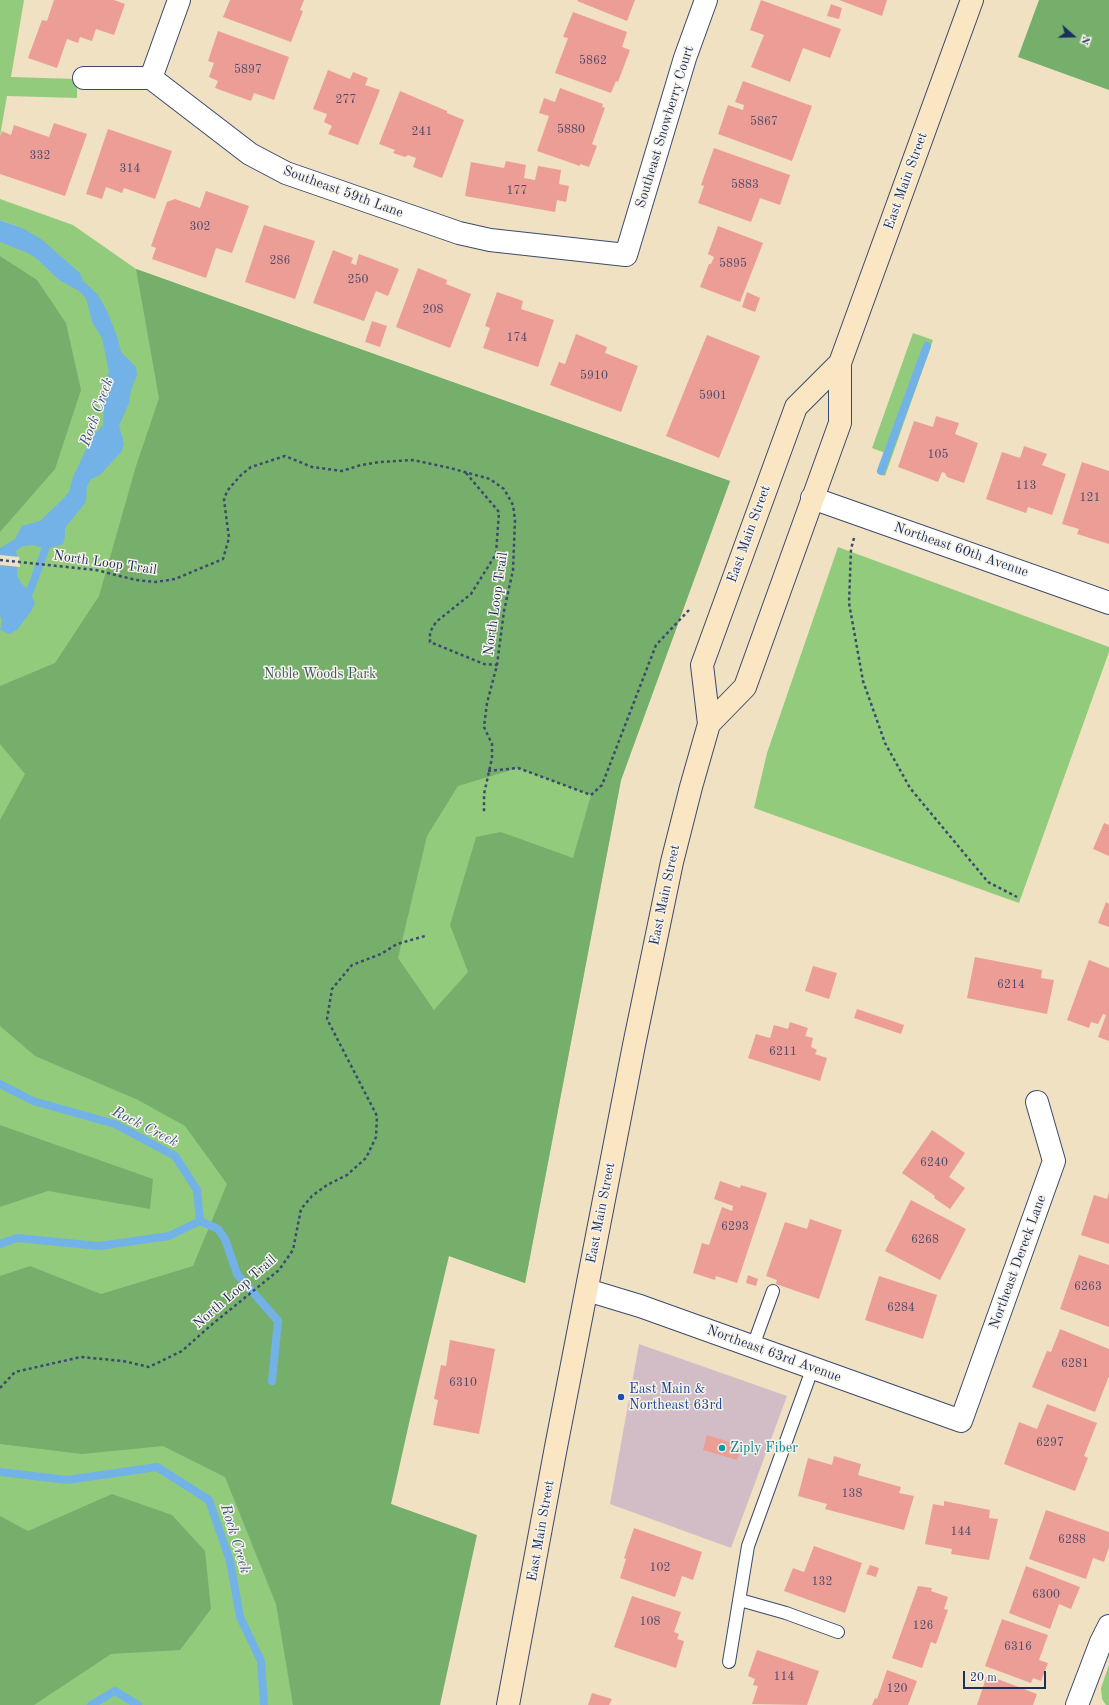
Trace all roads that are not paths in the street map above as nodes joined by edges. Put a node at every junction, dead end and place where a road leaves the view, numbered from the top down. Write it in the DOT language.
graph roads {
  1 [pos="179,0"];
  2 [pos="706,0"];
  3 [pos="972,0"];
  4 [pos="84,78"];
  5 [pos="151,78"];
  6 [pos="626,255"];
  7 [pos="840,362"];
  8 [pos="812,498"];
  9 [pos="1109,603"];
  10 [pos="709,724"];
  11 [pos="1037,1102"];
  12 [pos="587,1290"];
  13 [pos="773,1291"];
  14 [pos="753,1346"];
  15 [pos="813,1367"];
  16 [pos="961,1421"];
  17 [pos="740,1600"];
  18 [pos="1109,1626"];
  19 [pos="838,1632"];
  20 [pos="729,1662"];
  21 [pos="508,1705"];
  22 [pos="1077,1705"];
  1 -- 5 [label="street"];
  2 -- 6 [label="street, Southeast Snowberry Court"];
  3 -- 7 [label="main road, East Main Street"];
  4 -- 5 [label="street"];
  5 -- 6 [label="street, Southeast 59th Lane"];
  7 -- 8 [label="main road, East Main Street"];
  7 -- 10 [label="main road, East Main Street"];
  8 -- 9 [label="street, Northeast 60th Avenue"];
  8 -- 10 [label="main road, East Main Street"];
  10 -- 12 [label="main road, East Main Street"];
  11 -- 16 [label="street, Northeast Dereck Lane"];
  12 -- 14 [label="street, Northeast 63rd Avenue"];
  12 -- 21 [label="main road, East Main Street"];
  13 -- 14 [label="lane"];
  14 -- 15 [label="street, Northeast 63rd Avenue"];
  15 -- 16 [label="street, Northeast 63rd Avenue"];
  15 -- 17 [label="lane"];
  17 -- 19 [label="lane"];
  17 -- 20 [label="lane"];
  18 -- 22 [label="street"];
}
